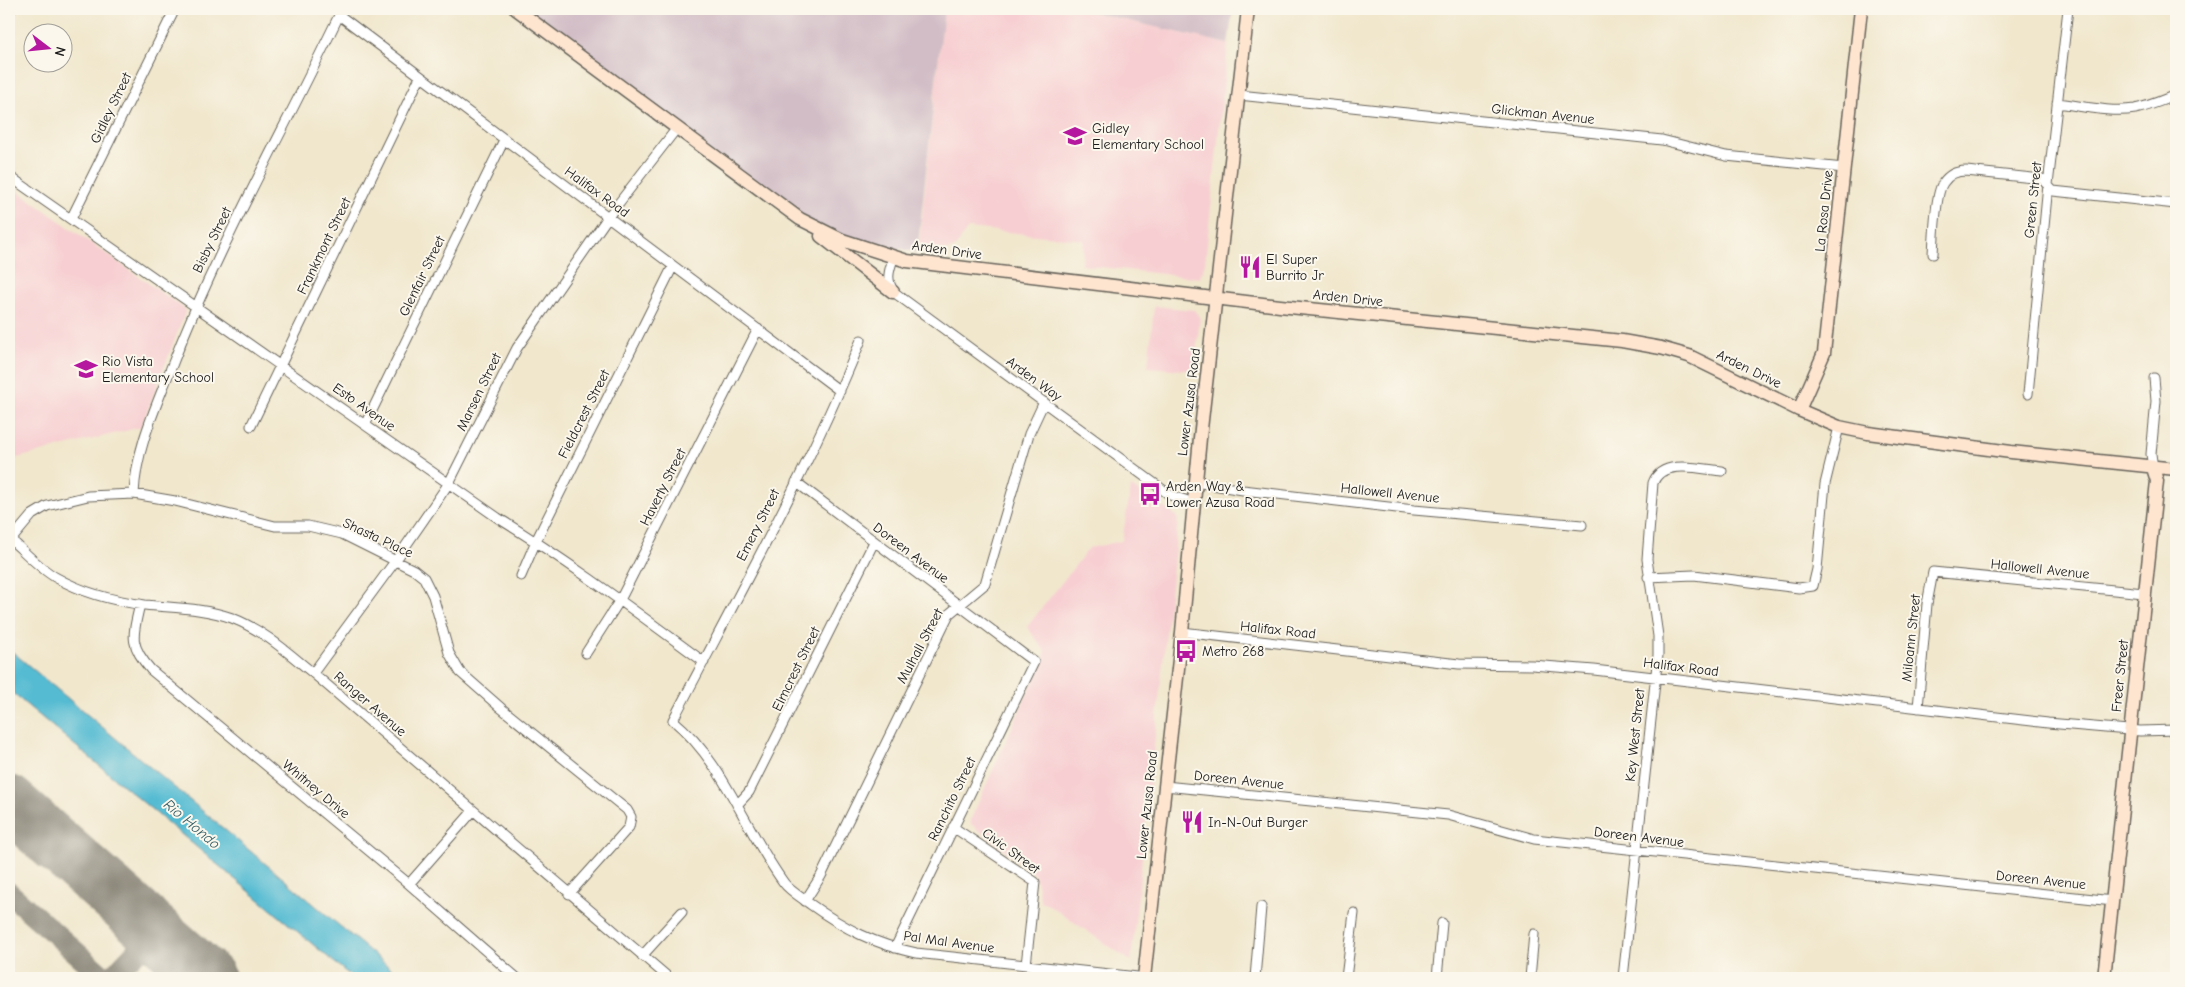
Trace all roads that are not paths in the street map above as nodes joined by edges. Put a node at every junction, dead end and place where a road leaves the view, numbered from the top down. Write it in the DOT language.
graph roads {
  1 [pos="11,9"];
  2 [pos="175,9"];
  3 [pos="516,9"];
  4 [pos="1248,9"];
  5 [pos="1861,9"];
  6 [pos="2068,9"];
  7 [pos="340,12"];
  8 [pos="9,13"];
  9 [pos="420,78"];
  10 [pos="1239,94"];
  11 [pos="2176,95"];
  12 [pos="2057,103"];
  13 [pos="676,128"];
  14 [pos="504,140"];
  15 [pos="1844,168"];
  16 [pos="9,176"];
  17 [pos="2048,186"];
  18 [pos="2176,204"];
  19 [pos="608,217"];
  20 [pos="71,219"];
  21 [pos="800,219"];
  22 [pos="2176,236"];
  23 [pos="1933,254"];
  24 [pos="894,256"];
  25 [pos="673,266"];
  26 [pos="2176,281"];
  27 [pos="893,292"];
  28 [pos="1216,297"];
  29 [pos="195,307"];
  30 [pos="758,329"];
  31 [pos="861,340"];
  32 [pos="281,366"];
  33 [pos="2154,378"];
  34 [pos="840,391"];
  35 [pos="2028,394"];
  36 [pos="1044,402"];
  37 [pos="1799,410"];
  38 [pos="365,425"];
  39 [pos="251,426"];
  40 [pos="1839,427"];
  41 [pos="2154,468"];
  42 [pos="2176,469"];
  43 [pos="1722,471"];
  44 [pos="796,482"];
  45 [pos="1195,482"];
  46 [pos="449,483"];
  47 [pos="134,494"];
  48 [pos="1194,503"];
  49 [pos="1582,524"];
  50 [pos="10,539"];
  51 [pos="536,541"];
  52 [pos="874,542"];
  53 [pos="396,560"];
  54 [pos="1933,572"];
  55 [pos="521,576"];
  56 [pos="1648,577"];
  57 [pos="2144,592"];
  58 [pos="620,600"];
  59 [pos="140,604"];
  60 [pos="960,607"];
  61 [pos="1182,632"];
  62 [pos="586,653"];
  63 [pos="704,662"];
  64 [pos="1034,662"];
  65 [pos="313,673"];
  66 [pos="1656,677"];
  67 [pos="1918,708"];
  68 [pos="673,720"];
  69 [pos="2176,730"];
  70 [pos="2130,731"];
  71 [pos="1164,786"];
  72 [pos="736,805"];
  73 [pos="473,811"];
  74 [pos="953,827"];
  75 [pos="1637,850"];
  76 [pos="409,884"];
  77 [pos="570,894"];
  78 [pos="805,901"];
  79 [pos="2112,901"];
  80 [pos="1262,907"];
  81 [pos="682,912"];
  82 [pos="1354,913"];
  83 [pos="1442,923"];
  84 [pos="1534,934"];
  85 [pos="895,948"];
  86 [pos="642,956"];
  87 [pos="1026,965"];
  88 [pos="517,978"];
  89 [pos="668,978"];
  90 [pos="1145,978"];
  91 [pos="1255,978"];
  92 [pos="1346,978"];
  93 [pos="1438,978"];
  94 [pos="1530,978"];
  95 [pos="1623,978"];
  96 [pos="2104,978"];
  1 -- 8 [label="street"];
  2 -- 20 [label="street, Gidley Street"];
  3 -- 13 [label="street, Arden Drive"];
  4 -- 10 [label="street, Lower Azusa Road"];
  5 -- 15 [label="street, La Rosa Drive"];
  6 -- 12 [label="street, Green Street"];
  7 -- 9 [label="street, Halifax Road"];
  7 -- 29 [label="street, Bisby Street"];
  9 -- 14 [label="street, Halifax Road"];
  9 -- 32 [label="street, Frankmont Street"];
  10 -- 15 [label="street, Glickman Avenue"];
  10 -- 28 [label="street, Lower Azusa Road"];
  11 -- 12 [label="street"];
  12 -- 17 [label="street, Green Street"];
  13 -- 19 [label="street, Marsen Street"];
  13 -- 21 [label="street, Arden Drive"];
  14 -- 19 [label="street, Halifax Road"];
  14 -- 38 [label="street, Glenfair Street"];
  15 -- 37 [label="street, La Rosa Drive"];
  16 -- 20 [label="street, Esto Avenue"];
  17 -- 18 [label="street"];
  17 -- 23 [label="street"];
  17 -- 35 [label="street, Green Street"];
  19 -- 25 [label="street, Halifax Road"];
  19 -- 46 [label="street, Marsen Street"];
  20 -- 29 [label="street, Esto Avenue"];
  21 -- 24 [label="street, Arden Drive"];
  21 -- 27 [label="street"];
  22 -- 26 [label="street"];
  24 -- 27 [label="street"];
  24 -- 28 [label="street, Arden Drive"];
  25 -- 30 [label="street, Halifax Road"];
  25 -- 51 [label="street, Fieldcrest Street"];
  27 -- 36 [label="street, Arden Way"];
  28 -- 37 [label="street, Arden Drive"];
  28 -- 45 [label="street, Lower Azusa Road"];
  29 -- 32 [label="street, Esto Avenue"];
  29 -- 47 [label="street, Bisby Street"];
  30 -- 34 [label="street, Halifax Road"];
  30 -- 58 [label="street, Haverly Street"];
  31 -- 34 [label="street, Emery Street"];
  32 -- 38 [label="street, Esto Avenue"];
  32 -- 39 [label="street, Frankmont Street"];
  33 -- 41 [label="street, Freer Street"];
  34 -- 44 [label="street, Emery Street"];
  36 -- 48 [label="street, Arden Way"];
  36 -- 60 [label="street, Mulhall Street"];
  37 -- 40 [label="street, Arden Drive"];
  38 -- 46 [label="street, Esto Avenue"];
  40 -- 41 [label="street, Arden Drive"];
  40 -- 56 [label="street"];
  41 -- 42 [label="street, Arden Drive"];
  41 -- 57 [label="street, Freer Street"];
  43 -- 56 [label="street, Key West Street"];
  44 -- 52 [label="street, Doreen Avenue"];
  44 -- 63 [label="street, Emery Street"];
  45 -- 48 [label="street, Lower Azusa Road"];
  45 -- 49 [label="street, Hallowell Avenue"];
  46 -- 51 [label="street, Esto Avenue"];
  46 -- 53 [label="street, Marsen Street"];
  47 -- 50 [label="street, Shasta Place"];
  47 -- 53 [label="street, Shasta Place"];
  48 -- 61 [label="street, Lower Azusa Road"];
  50 -- 59 [label="street, Ranger Avenue"];
  51 -- 55 [label="street, Fieldcrest Street"];
  51 -- 58 [label="street, Esto Avenue"];
  52 -- 60 [label="street, Doreen Avenue"];
  52 -- 72 [label="street, Elmcrest Street"];
  53 -- 65 [label="street, Marsen Street"];
  53 -- 77 [label="street, Shasta Place"];
  54 -- 57 [label="street, Hallowell Avenue"];
  54 -- 67 [label="street, Miloann Street"];
  56 -- 66 [label="street, Key West Street"];
  57 -- 70 [label="street, Freer Street"];
  58 -- 62 [label="street, Haverly Street"];
  58 -- 63 [label="street, Esto Avenue"];
  59 -- 65 [label="street, Ranger Avenue"];
  59 -- 76 [label="street, Whitney Drive"];
  60 -- 64 [label="street, Doreen Avenue"];
  60 -- 78 [label="street, Mulhall Street"];
  61 -- 66 [label="street, Halifax Road"];
  61 -- 71 [label="street, Lower Azusa Road"];
  63 -- 68 [label="street, Emery Street"];
  64 -- 74 [label="street, Ranchito Street"];
  65 -- 73 [label="street, Ranger Avenue"];
  66 -- 67 [label="street, Halifax Road"];
  66 -- 75 [label="street, Key West Street"];
  67 -- 70 [label="street, Halifax Road"];
  68 -- 72 [label="street, Pal Mal Avenue"];
  69 -- 70 [label="street, Halifax Road"];
  70 -- 79 [label="street, Freer Street"];
  71 -- 75 [label="street, Doreen Avenue"];
  71 -- 90 [label="street, Lower Azusa Road"];
  72 -- 78 [label="street, Pal Mal Avenue"];
  73 -- 76 [label="street"];
  73 -- 77 [label="street, Ranger Avenue"];
  74 -- 85 [label="street, Ranchito Street"];
  74 -- 87 [label="street, Civic Street"];
  75 -- 79 [label="street, Doreen Avenue"];
  75 -- 95 [label="street, Key West Street"];
  76 -- 88 [label="street, Whitney Drive"];
  77 -- 86 [label="street, Ranger Avenue"];
  78 -- 85 [label="street, Pal Mal Avenue"];
  79 -- 96 [label="street, Freer Street"];
  80 -- 91 [label="street"];
  81 -- 86 [label="street"];
  82 -- 92 [label="street"];
  83 -- 93 [label="street"];
  84 -- 94 [label="street"];
  85 -- 87 [label="street, Pal Mal Avenue"];
  86 -- 89 [label="street, Ranger Avenue"];
  87 -- 90 [label="street, Pal Mal Avenue"];
}
